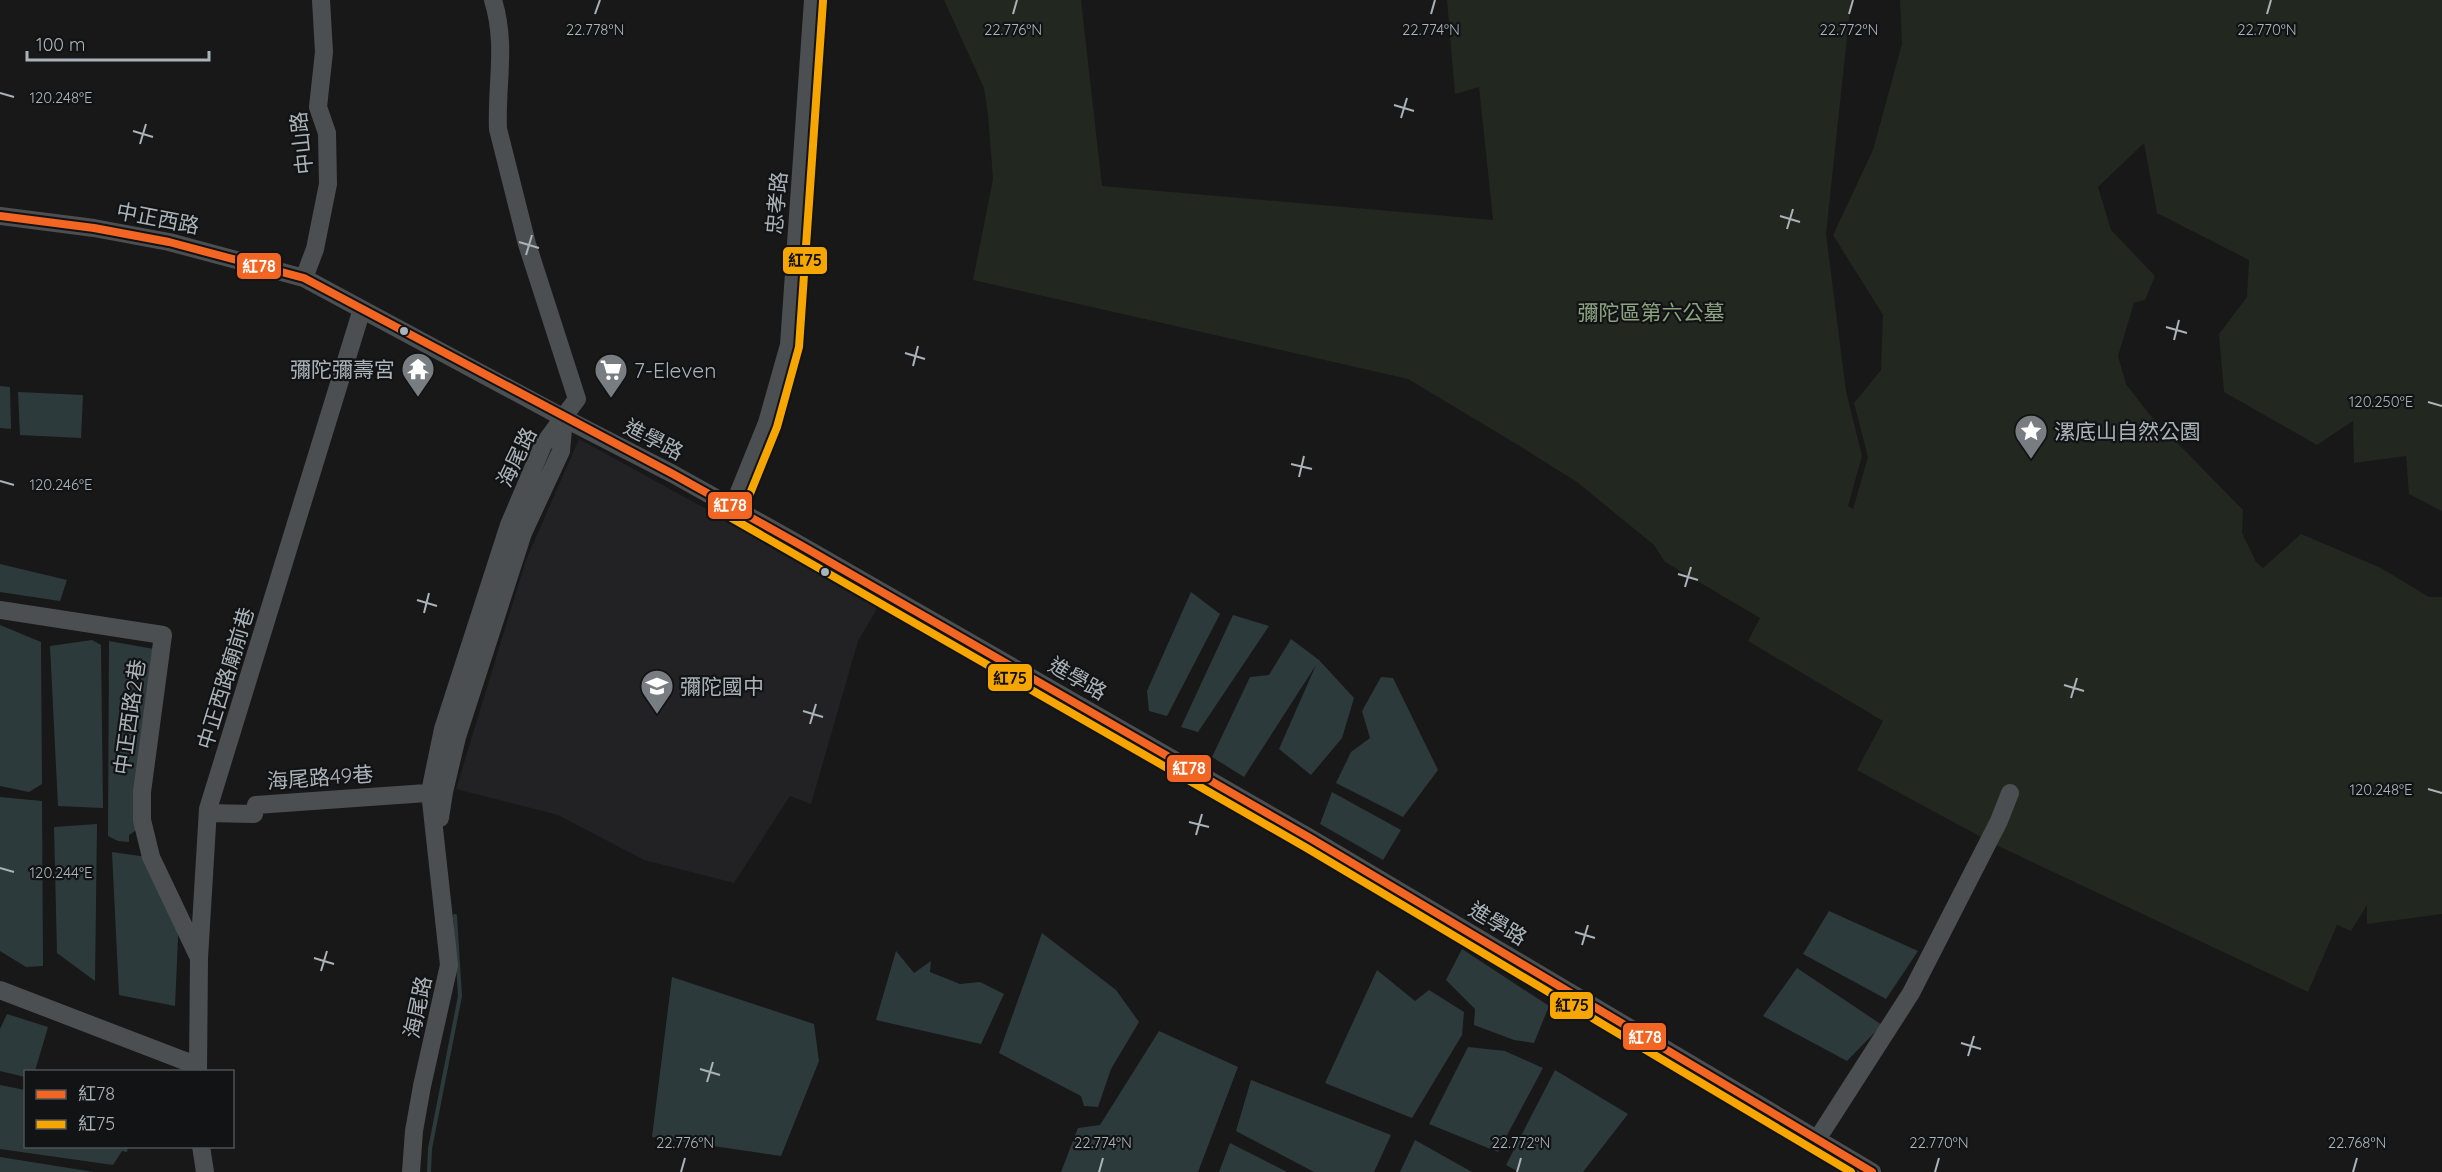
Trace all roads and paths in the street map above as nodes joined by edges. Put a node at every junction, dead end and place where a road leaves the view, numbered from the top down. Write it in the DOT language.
graph roads {
  1 [pos="321,0"];
  2 [pos="493,0"];
  3 [pos="813,0"];
  4 [pos="0,216"];
  5 [pos="304,278"];
  6 [pos="362,309"];
  7 [pos="564,418"];
  8 [pos="732,507"];
  9 [pos="0,610"];
  10 [pos="437,792"];
  11 [pos="2010,793"];
  12 [pos="208,813"];
  13 [pos="199,958"];
  14 [pos="0,990"];
  15 [pos="198,1069"];
  16 [pos="1818,1138"];
  17 [pos="201,1148"];
  18 [pos="205,1172"];
  19 [pos="411,1172"];
  20 [pos="1872,1172"];
  1 -- 5 [label="street, 中山路"];
  2 -- 7 [label="street, 海尾路"];
  3 -- 8 [label="street, 忠孝路"];
  4 -- 5 [label="street, 中正西路"];
  5 -- 6 [label="street, 進學路"];
  6 -- 7 [label="street, 進學路"];
  6 -- 12 [label="street, 中正西路廟前巷"];
  7 -- 8 [label="street, 進學路"];
  7 -- 10 [label="street, 海尾路"];
  8 -- 16 [label="street, 進學路"];
  9 -- 13 [label="street, 中正西路2巷"];
  10 -- 12 [label="street, 海尾路49巷"];
  10 -- 19 [label="street, 海尾路"];
  11 -- 16 [label="street"];
  12 -- 13 [label="street, 中正西路廟前巷"];
  13 -- 15 [label="street, 中正西路廟前巷"];
  14 -- 15 [label="street"];
  16 -- 20 [label="street, 進學路"];
  17 -- 18 [label="street"];
}
